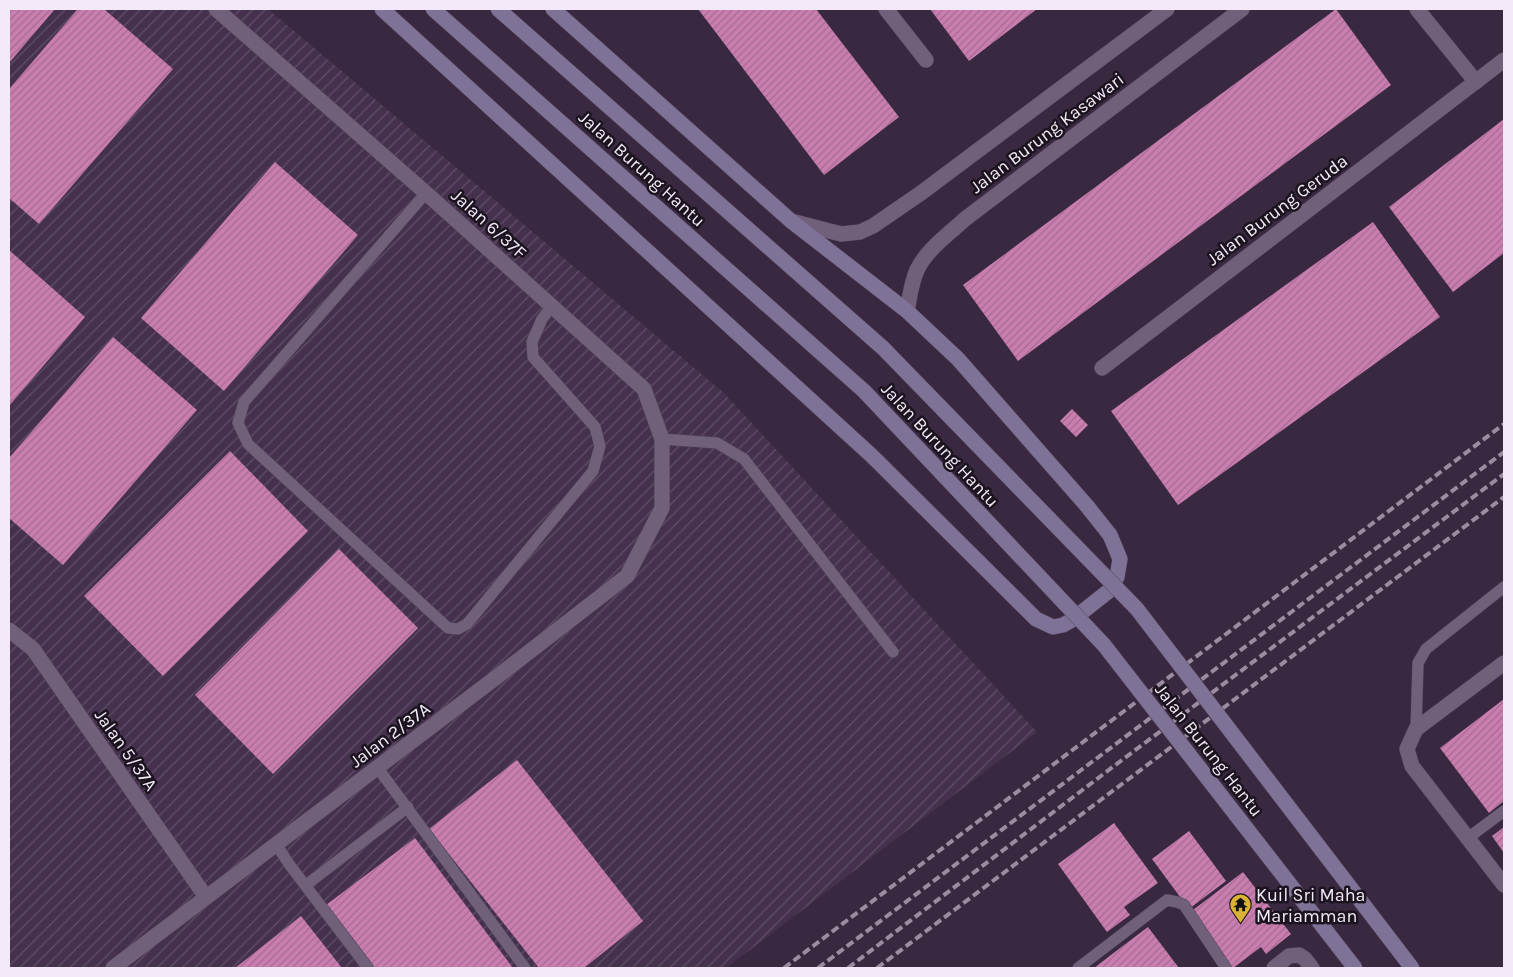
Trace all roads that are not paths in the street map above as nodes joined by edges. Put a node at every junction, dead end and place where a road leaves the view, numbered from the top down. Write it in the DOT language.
graph roads {
  1 [pos="216,9"];
  2 [pos="382,9"];
  3 [pos="433,9"];
  4 [pos="498,9"];
  5 [pos="553,9"];
  6 [pos="886,9"];
  7 [pos="1167,9"];
  8 [pos="1242,9"];
  9 [pos="1417,9"];
  10 [pos="926,60"];
  11 [pos="1504,60"];
  12 [pos="1476,82"];
  13 [pos="426,193"];
  14 [pos="791,221"];
  15 [pos="552,306"];
  16 [pos="907,312"];
  17 [pos="1102,368"];
  18 [pos="662,439"];
  19 [pos="662,508"];
  20 [pos="1504,588"];
  21 [pos="9,630"];
  22 [pos="893,652"];
  23 [pos="1504,664"];
  24 [pos="1416,729"];
  25 [pos="378,767"];
  26 [pos="408,807"];
  27 [pos="1504,811"];
  28 [pos="1468,838"];
  29 [pos="276,844"];
  30 [pos="306,885"];
  31 [pos="1504,885"];
  32 [pos="206,897"];
  33 [pos="113,968"];
  34 [pos="368,968"];
  35 [pos="525,968"];
  36 [pos="1078,968"];
  37 [pos="1226,968"];
  38 [pos="1274,968"];
  39 [pos="1312,968"];
  40 [pos="1355,968"];
  41 [pos="1412,968"];
  1 -- 13 [label="street, Jalan 6/37F"];
  2 -- 16 [label="main road"];
  3 -- 40 [label="main road, Jalan Burung Hantu, bridge"];
  4 -- 41 [label="main road, Jalan Burung Hantu, bridge"];
  5 -- 14 [label="main road"];
  6 -- 10 [label="street"];
  7 -- 14 [label="street, Jalan Burung Kasawari"];
  8 -- 16 [label="street, Jalan Burung Kasawari"];
  9 -- 12 [label="street"];
  11 -- 12 [label="street, Jalan Burung Geruda"];
  12 -- 17 [label="street, Jalan Burung Geruda"];
  13 -- 15 [label="street, Jalan 6/37F"];
  13 -- 15 [label="lane"];
  14 -- 16 [label="main road"];
  15 -- 18 [label="street, Jalan 6/37F"];
  18 -- 19 [label="street, Jalan 6/37F"];
  18 -- 22 [label="lane"];
  19 -- 25 [label="street, Jalan 2/37A"];
  20 -- 24 [label="lane"];
  21 -- 32 [label="street, Jalan 5/37A"];
  23 -- 24 [label="street"];
  24 -- 28 [label="street"];
  25 -- 26 [label="lane"];
  25 -- 29 [label="street, Jalan 2/37A"];
  26 -- 30 [label="lane"];
  26 -- 35 [label="lane"];
  27 -- 28 [label="lane"];
  28 -- 31 [label="street"];
  29 -- 30 [label="lane"];
  29 -- 32 [label="street, Jalan 2/37A"];
  30 -- 34 [label="lane"];
  32 -- 33 [label="street, Jalan 2/37A"];
  36 -- 37 [label="lane"];
  38 -- 39 [label="street"];
}
